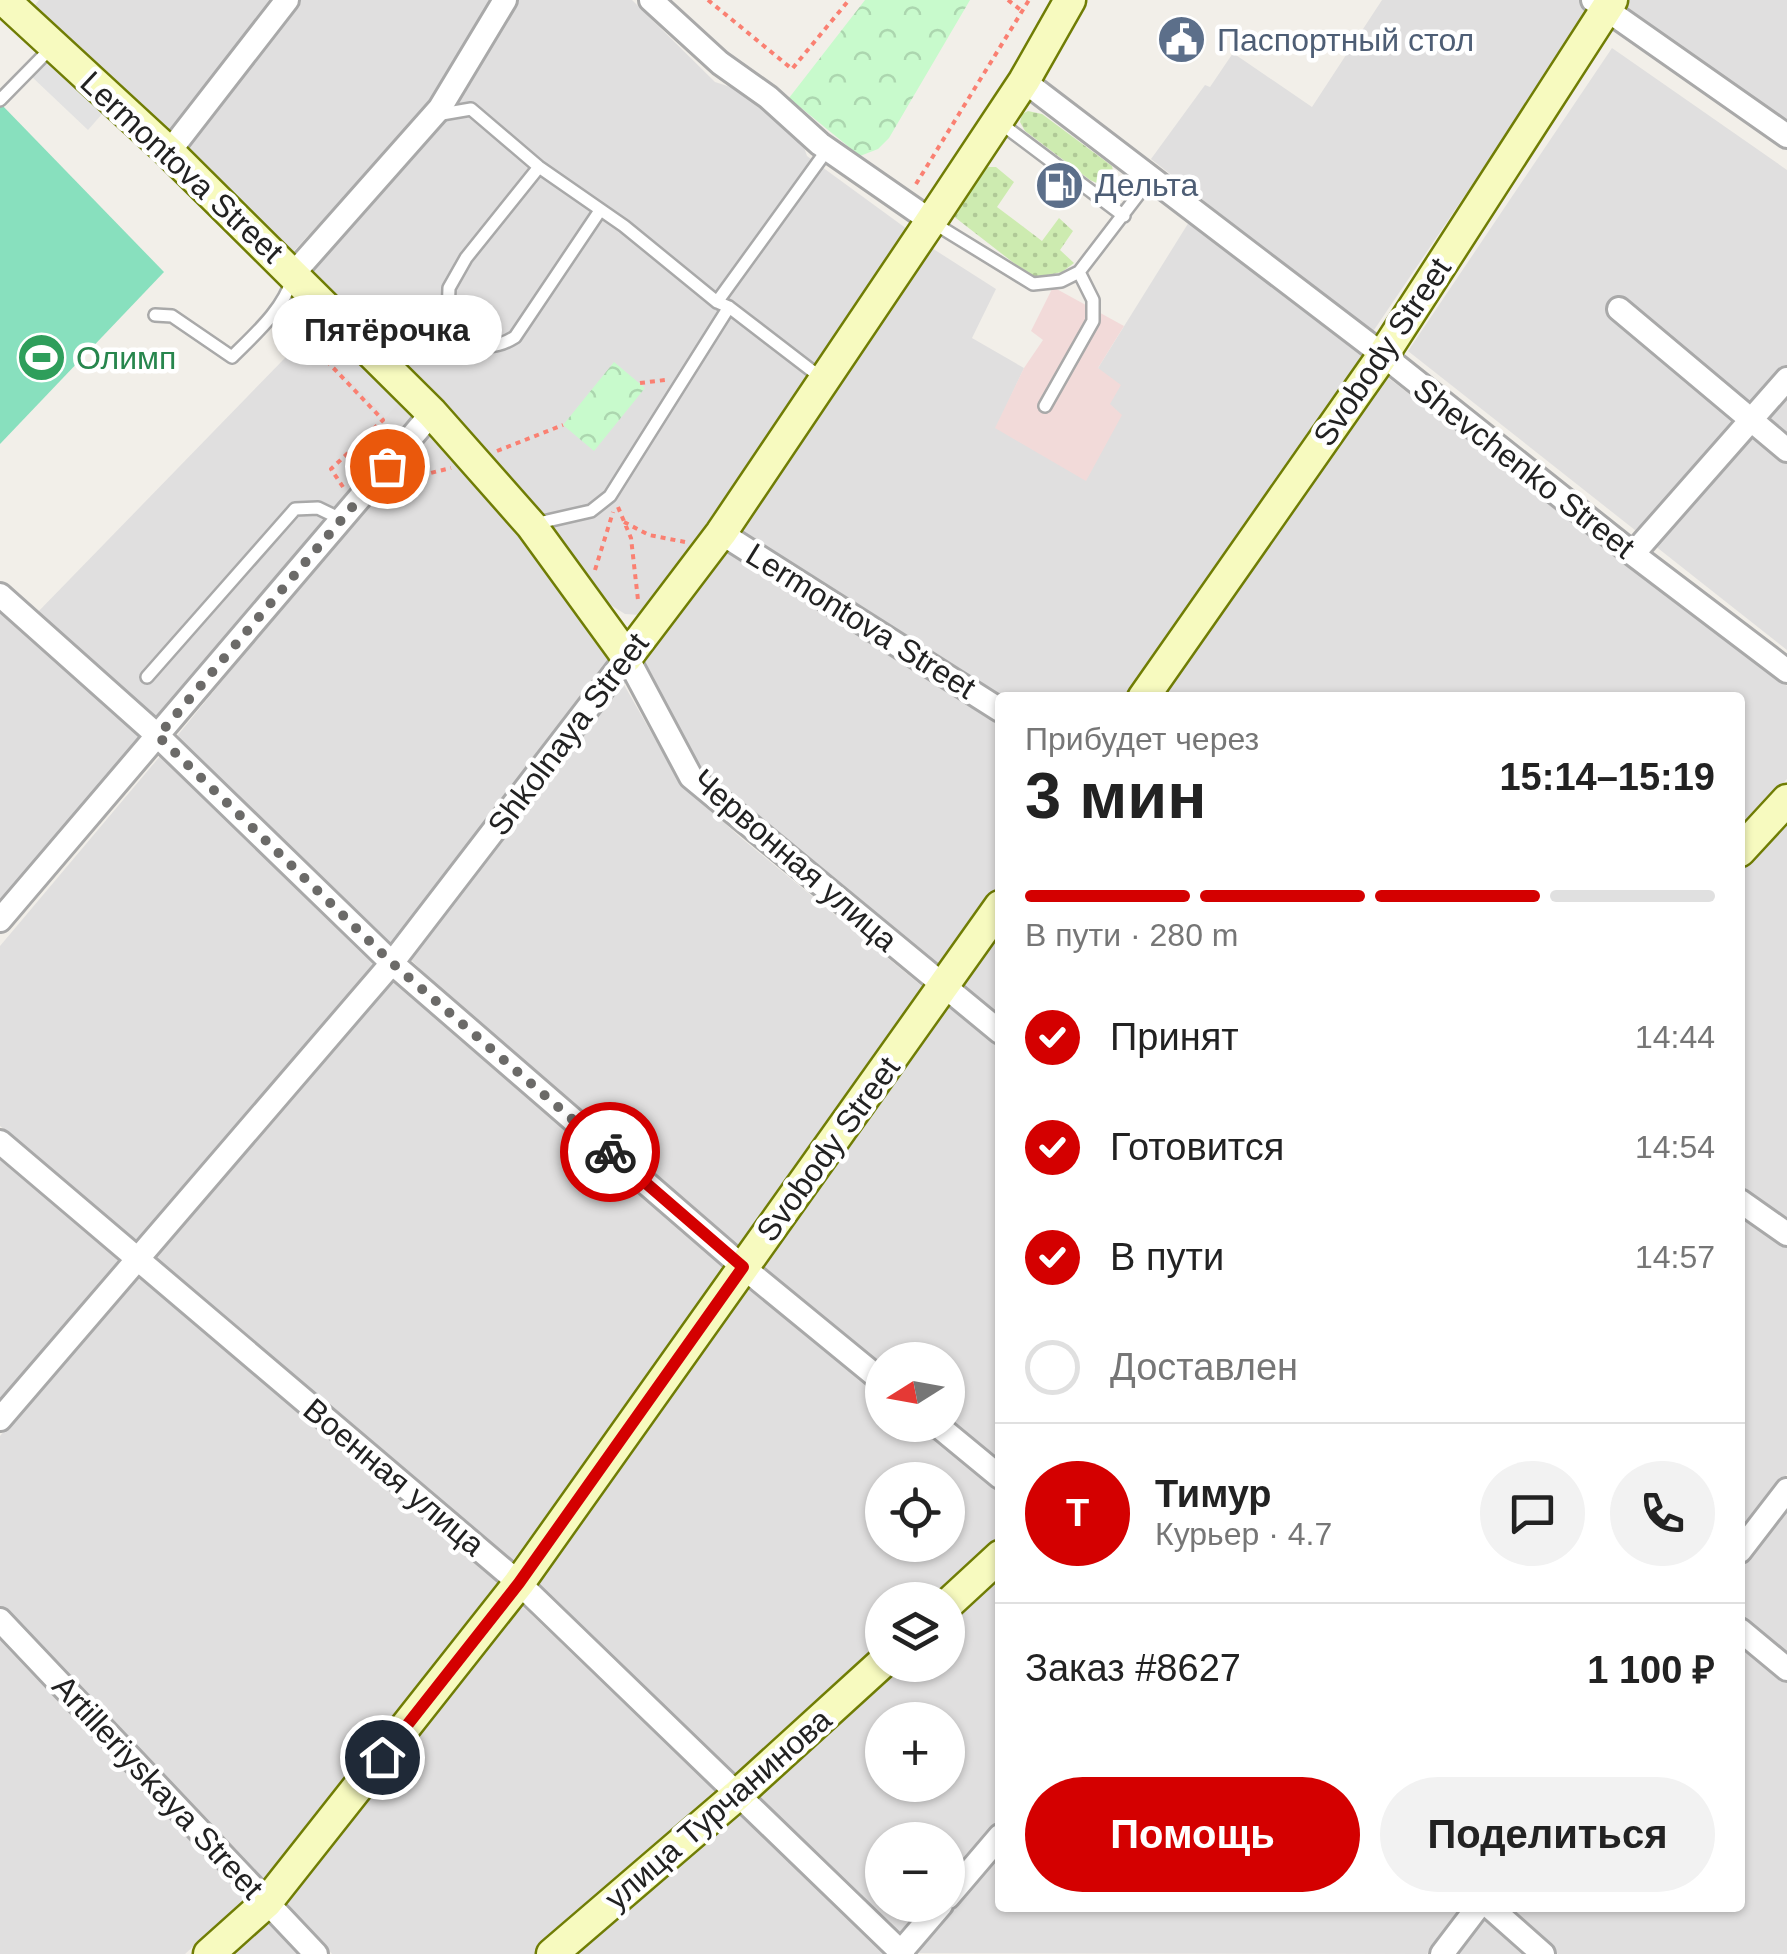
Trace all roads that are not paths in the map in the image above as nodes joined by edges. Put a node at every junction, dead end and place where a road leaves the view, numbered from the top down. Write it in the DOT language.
graph roads {
  1 [pos="287,0"];
  2 [pos="506,0"];
  3 [pos="651,0"];
  4 [pos="1070,0"];
  5 [pos="1604,3"];
  6 [pos="15,4"];
  7 [pos="54,46"];
  8 [pos="1024,81"];
  9 [pos="0,100"];
  10 [pos="434,116"];
  11 [pos="998,121"];
  12 [pos="1787,136"];
  13 [pos="827,150"];
  14 [pos="169,152"];
  15 [pos="539,167"];
  16 [pos="1152,178"];
  17 [pos="600,212"];
  18 [pos="1124,216"];
  19 [pos="931,221"];
  20 [pos="1079,272"];
  21 [pos="294,273"];
  22 [pos="723,304"];
  23 [pos="1619,309"];
  24 [pos="155,315"];
  25 [pos="1383,355"];
  26 [pos="1787,378"];
  27 [pos="824,380"];
  28 [pos="1046,406"];
  29 [pos="432,413"];
  30 [pos="1750,419"];
  31 [pos="1787,450"];
  32 [pos="343,520"];
  33 [pos="531,525"];
  34 [pos="711,537"];
  35 [pos="1633,554"];
  36 [pos="0,595"];
  37 [pos="627,657"];
  38 [pos="1787,671"];
  39 [pos="148,677"];
  40 [pos="1147,692"];
  41 [pos="995,707"];
  42 [pos="158,736"];
  43 [pos="1787,800"];
  44 [pos="1745,846"];
  45 [pos="995,913"];
  46 [pos="0,920"];
  47 [pos="392,963"];
  48 [pos="944,988"];
  49 [pos="995,1028"];
  50 [pos="0,1142"];
  51 [pos="1745,1204"];
  52 [pos="1787,1234"];
  53 [pos="136,1258"];
  54 [pos="743,1267"];
  55 [pos="865,1367"];
  56 [pos="0,1419"];
  57 [pos="957,1442"];
  58 [pos="995,1473"];
  59 [pos="1787,1490"];
  60 [pos="1745,1544"];
  61 [pos="995,1561"];
  62 [pos="519,1583"];
  63 [pos="965,1588"];
  64 [pos="0,1620"];
  65 [pos="1745,1634"];
  66 [pos="1787,1670"];
  67 [pos="865,1678"];
  68 [pos="736,1796"];
  69 [pos="995,1842"];
  70 [pos="965,1877"];
  71 [pos="267,1902"];
  72 [pos="1475,1912"];
  73 [pos="1496,1912"];
  74 [pos="926,1922"];
  75 [pos="901,1953"];
  76 [pos="209,1954"];
  77 [pos="316,1954"];
  78 [pos="552,1954"];
  79 [pos="1442,1954"];
  80 [pos="1543,1954"];
  1 -- 14 [label="street"];
  2 -- 10 [label="street"];
  3 -- 13 [label="street"];
  4 -- 8 [label="street, Shkolnaya Street"];
  5 -- 12 [label="street"];
  5 -- 25 [label="street, Svobody Street"];
  6 -- 7 [label="street, Lermontova Street"];
  7 -- 9 [label="lane"];
  7 -- 14 [label="street, Lermontova Street"];
  8 -- 11 [label="street, Shkolnaya Street"];
  8 -- 16 [label="street, Shevchenko Street"];
  10 -- 15 [label="lane"];
  10 -- 21 [label="street"];
  11 -- 18 [label="lane"];
  11 -- 19 [label="street, Shkolnaya Street"];
  13 -- 19 [label="street"];
  13 -- 22 [label="lane"];
  14 -- 21 [label="street, Lermontova Street"];
  15 -- 17 [label="lane"];
  15 -- 17 [label="lane"];
  16 -- 18 [label="lane"];
  16 -- 25 [label="street, Shevchenko Street"];
  17 -- 22 [label="lane"];
  18 -- 20 [label="lane"];
  19 -- 20 [label="lane"];
  19 -- 27 [label="street, Shkolnaya Street"];
  20 -- 28 [label="lane"];
  21 -- 24 [label="lane"];
  21 -- 29 [label="street, Lermontova Street"];
  22 -- 27 [label="lane"];
  22 -- 33 [label="lane"];
  23 -- 30 [label="street"];
  25 -- 35 [label="street, Shevchenko Street"];
  25 -- 40 [label="street, Svobody Street"];
  26 -- 30 [label="street"];
  27 -- 34 [label="street, Shkolnaya Street"];
  29 -- 32 [label="street"];
  29 -- 33 [label="street, Lermontova Street"];
  30 -- 31 [label="street"];
  30 -- 35 [label="street"];
  32 -- 39 [label="lane"];
  32 -- 42 [label="street"];
  33 -- 37 [label="street, Lermontova Street"];
  34 -- 37 [label="street, Shkolnaya Street"];
  34 -- 41 [label="street, Lermontova Street"];
  35 -- 38 [label="street, Shevchenko Street"];
  36 -- 42 [label="street"];
  37 -- 47 [label="street, Shkolnaya Street"];
  37 -- 48 [label="street, Червонная улица"];
  42 -- 46 [label="street"];
  42 -- 47 [label="street"];
  43 -- 44 [label="street"];
  45 -- 48 [label="street, Svobody Street"];
  47 -- 53 [label="street, Shkolnaya Street"];
  47 -- 54 [label="street"];
  48 -- 49 [label="street, Червонная улица"];
  48 -- 54 [label="street, Svobody Street"];
  50 -- 53 [label="street, Военная улица"];
  51 -- 52 [label="street"];
  53 -- 56 [label="street, Shkolnaya Street"];
  53 -- 62 [label="street, Военная улица"];
  54 -- 55 [label="street"];
  54 -- 62 [label="street, Svobody Street"];
  57 -- 58 [label="street"];
  59 -- 60 [label="street"];
  61 -- 63 [label="street"];
  62 -- 68 [label="street, Военная улица"];
  62 -- 71 [label="street, Svobody Street"];
  64 -- 71 [label="street, Artilleriyskaya Street"];
  65 -- 66 [label="street"];
  67 -- 68 [label="street, улица Турчанинова"];
  68 -- 75 [label="street, Военная улица"];
  68 -- 78 [label="street, улица Турчанинова"];
  69 -- 70 [label="street"];
  71 -- 76 [label="street, Svobody Street"];
  71 -- 77 [label="street, Artilleriyskaya Street"];
  72 -- 79 [label="street"];
  73 -- 80 [label="street"];
  74 -- 75 [label="street"];
}
